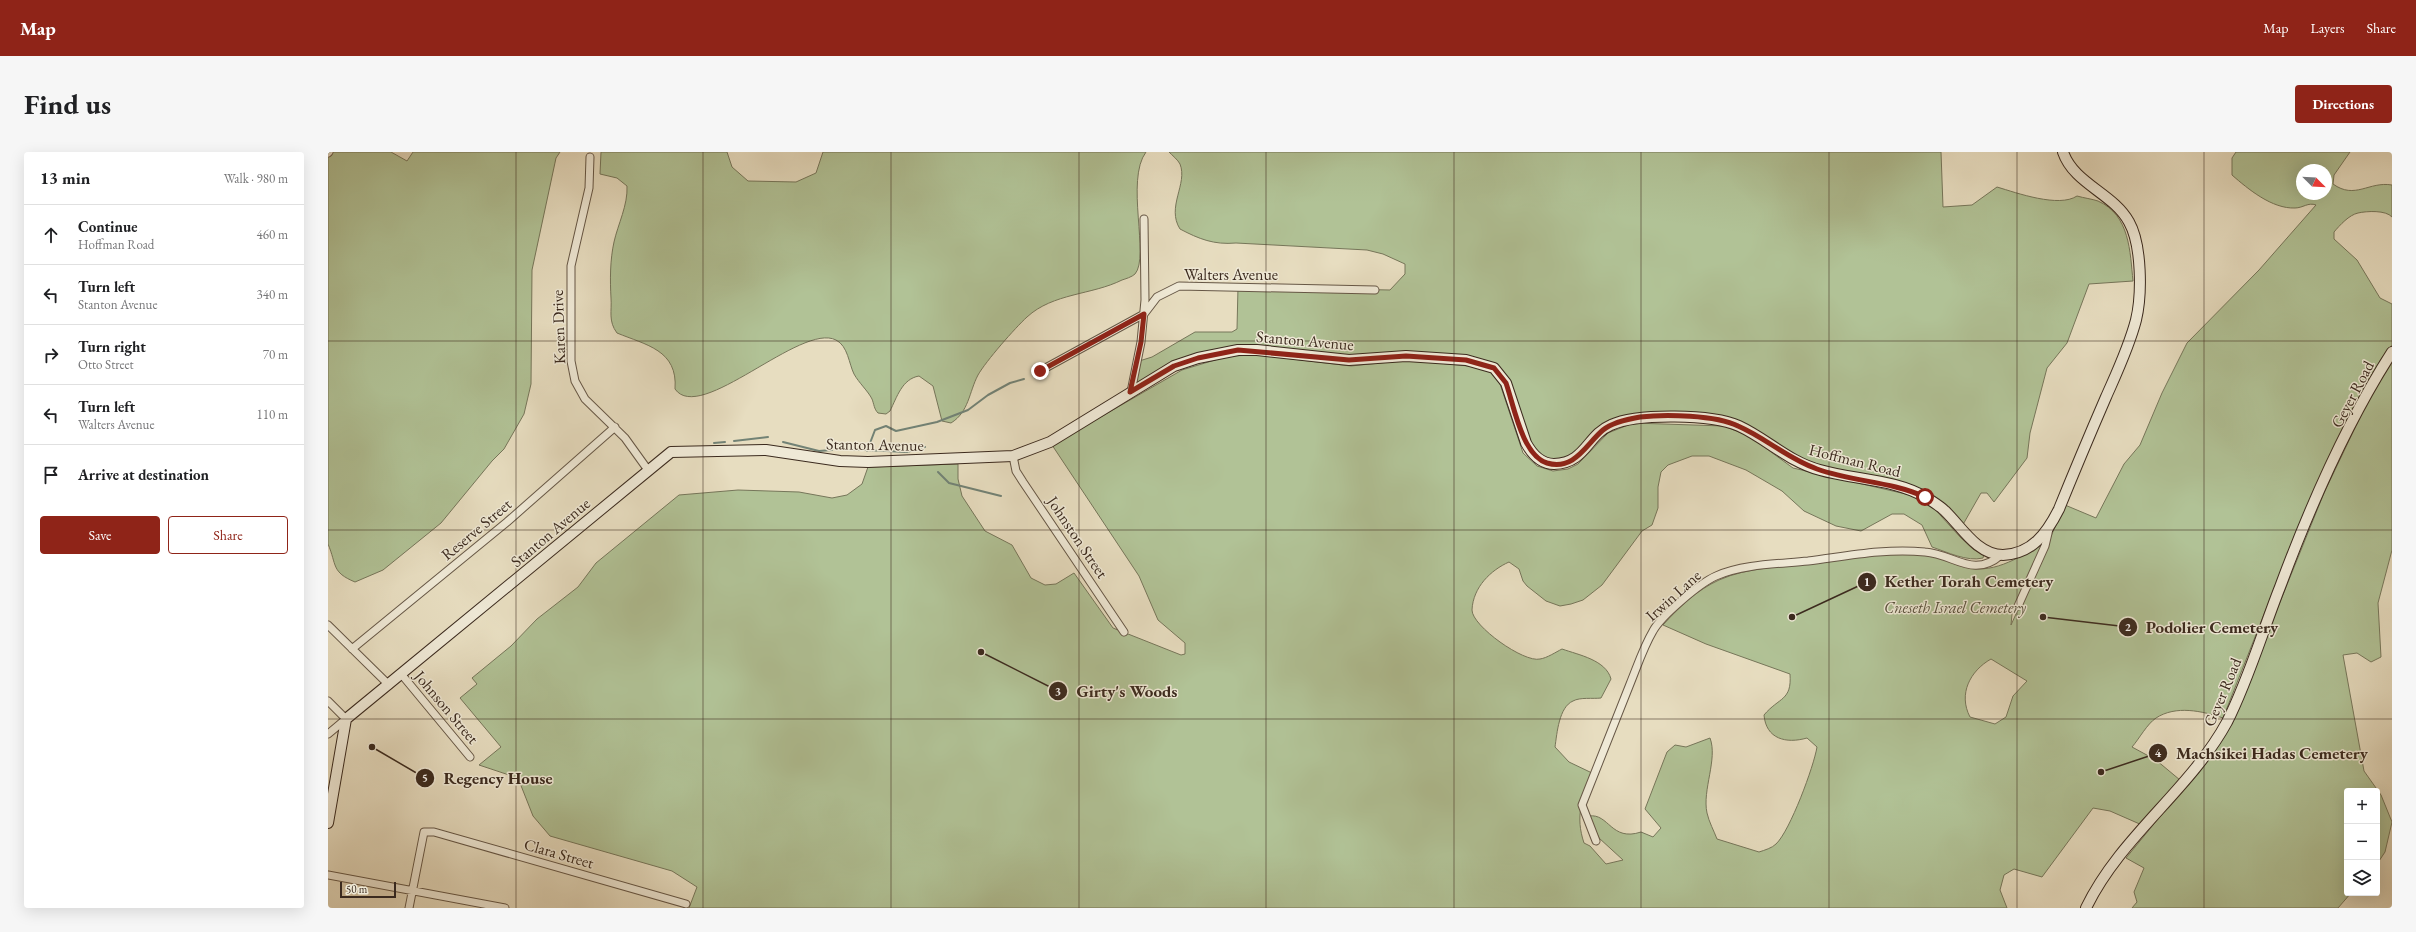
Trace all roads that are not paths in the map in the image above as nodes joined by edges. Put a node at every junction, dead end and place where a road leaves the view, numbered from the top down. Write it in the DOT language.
graph roads {
  1 [pos="2063,152"];
  2 [pos="590,158"];
  3 [pos="1144,219"];
  4 [pos="1376,290"];
  5 [pos="1144,314"];
  6 [pos="2392,352"];
  7 [pos="1494,368"];
  8 [pos="1040,371"];
  9 [pos="1130,392"];
  10 [pos="615,427"];
  11 [pos="1013,456"];
  12 [pos="648,470"];
  13 [pos="2049,529"];
  14 [pos="2001,555"];
  15 [pos="2018,606"];
  16 [pos="328,625"];
  17 [pos="1124,632"];
  18 [pos="352,649"];
  19 [pos="402,675"];
  20 [pos="389,685"];
  21 [pos="328,701"];
  22 [pos="346,719"];
  23 [pos="328,734"];
  24 [pos="470,757"];
  25 [pos="328,823"];
  26 [pos="1596,841"];
  27 [pos="328,875"];
  28 [pos="411,889"];
  29 [pos="686,904"];
  30 [pos="409,908"];
  31 [pos="505,908"];
  32 [pos="2086,908"];
  1 -- 13 [label="street"];
  2 -- 10 [label="street, Karen Drive"];
  3 -- 5 [label="street"];
  4 -- 5 [label="street, Walters Avenue"];
  5 -- 8 [label="street, Walters Avenue"];
  5 -- 9 [label="street"];
  6 -- 32 [label="street, Geyer Road"];
  7 -- 9 [label="street, Stanton Avenue"];
  7 -- 14 [label="street, Hoffman Road"];
  9 -- 11 [label="street, Stanton Avenue"];
  10 -- 12 [label="street, Karen Drive"];
  10 -- 18 [label="street, Reserve Street"];
  11 -- 12 [label="street, Stanton Avenue"];
  11 -- 17 [label="street, Johnston Street"];
  12 -- 19 [label="street, Stanton Avenue"];
  13 -- 14 [label="street"];
  13 -- 15 [label="street"];
  14 -- 26 [label="street, Irwin Lane"];
  16 -- 18 [label="street"];
  18 -- 20 [label="street"];
  19 -- 20 [label="street, Stanton Avenue"];
  19 -- 24 [label="street, Johnson Street"];
  20 -- 22 [label="street, Stanton Avenue"];
  21 -- 22 [label="street"];
  22 -- 23 [label="street, Stanton Avenue"];
  22 -- 25 [label="street"];
  27 -- 28 [label="street"];
  28 -- 29 [label="street, Clara Street"];
  28 -- 30 [label="street"];
  28 -- 31 [label="street"];
}
